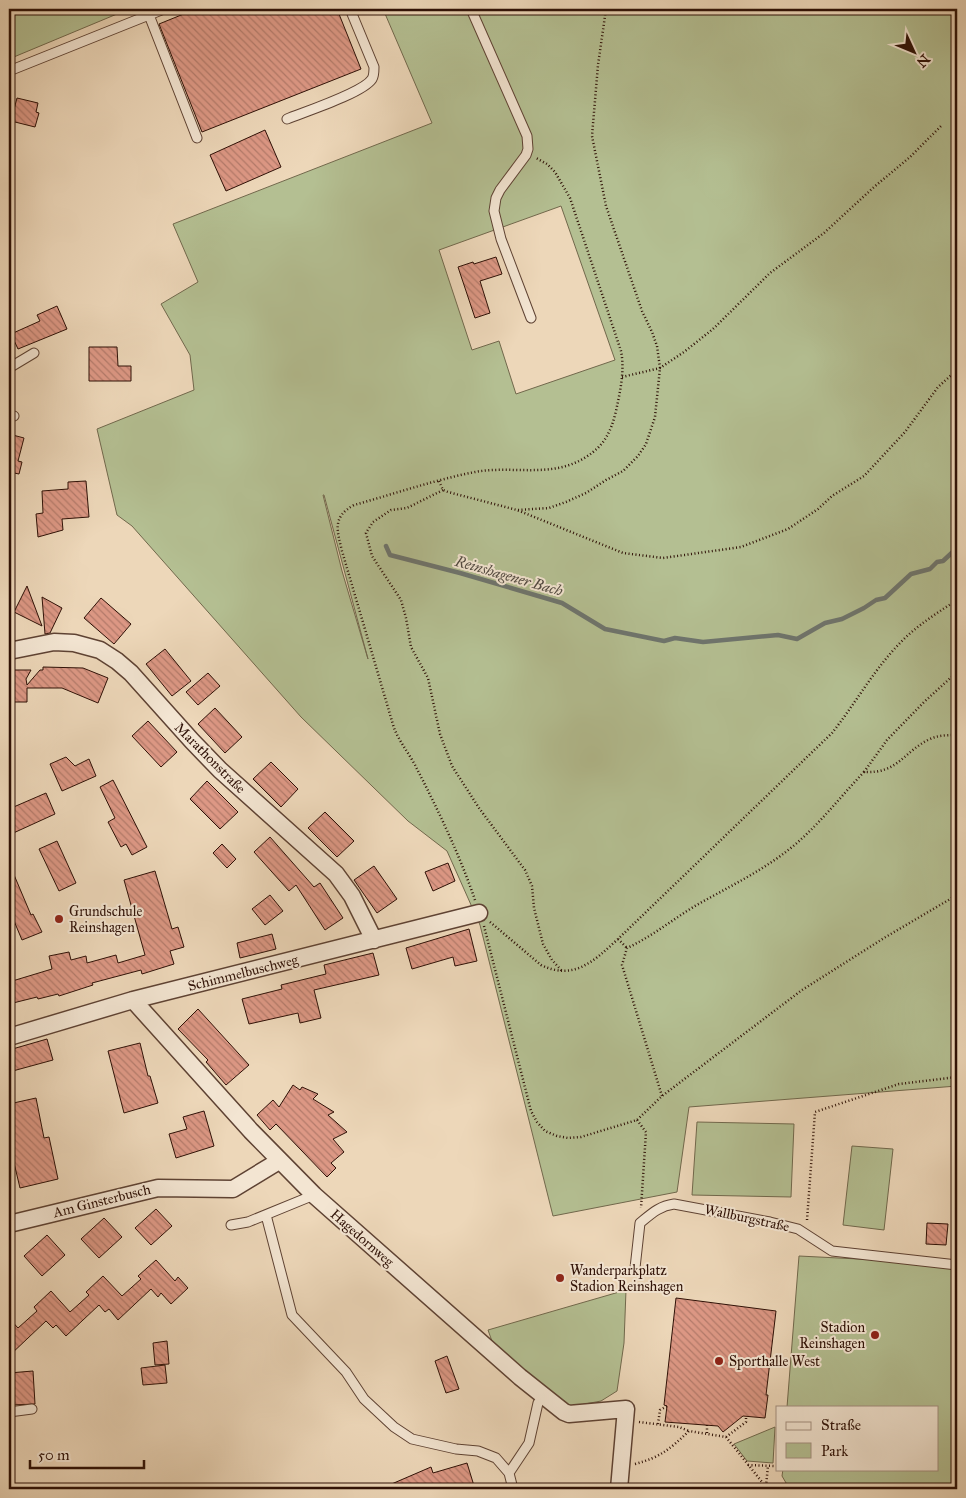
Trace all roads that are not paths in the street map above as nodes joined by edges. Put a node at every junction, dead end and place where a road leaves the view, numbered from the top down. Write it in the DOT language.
graph roads {
  1 [pos="164,9"];
  2 [pos="350,9"];
  3 [pos="472,9"];
  4 [pos="149,15"];
  5 [pos="9,70"];
  6 [pos="287,119"];
  7 [pos="197,138"];
  8 [pos="531,318"];
  9 [pos="34,353"];
  10 [pos="9,368"];
  11 [pos="9,651"];
  12 [pos="479,913"];
  13 [pos="374,940"];
  14 [pos="133,1000"];
  15 [pos="9,1037"];
  16 [pos="279,1161"];
  17 [pos="314,1195"];
  18 [pos="266,1214"];
  19 [pos="9,1224"];
  20 [pos="231,1225"];
  21 [pos="957,1266"];
  22 [pos="635,1268"];
  23 [pos="543,1396"];
  24 [pos="32,1409"];
  25 [pos="9,1412"];
  26 [pos="509,1473"];
  27 [pos="513,1489"];
  28 [pos="619,1489"];
  1 -- 4 [label="lane"];
  2 -- 6 [label="lane"];
  3 -- 8 [label="lane"];
  4 -- 5 [label="lane"];
  4 -- 7 [label="lane"];
  9 -- 10 [label="lane"];
  11 -- 13 [label="street, Marathonstraße"];
  12 -- 13 [label="street, Schimmelbuschweg"];
  13 -- 14 [label="street, Schimmelbuschweg"];
  14 -- 15 [label="street, Schimmelbuschweg"];
  14 -- 16 [label="street, Hagedornweg"];
  16 -- 17 [label="street, Hagedornweg"];
  16 -- 19 [label="street, Am Ginsterbusch"];
  17 -- 18 [label="lane"];
  17 -- 23 [label="street, Hagedornweg"];
  18 -- 20 [label="lane"];
  18 -- 26 [label="lane"];
  21 -- 22 [label="lane, Wallburgstraße"];
  23 -- 26 [label="lane"];
  23 -- 28 [label="street, Hagedornweg"];
  24 -- 25 [label="lane"];
  26 -- 27 [label="lane"];
}
